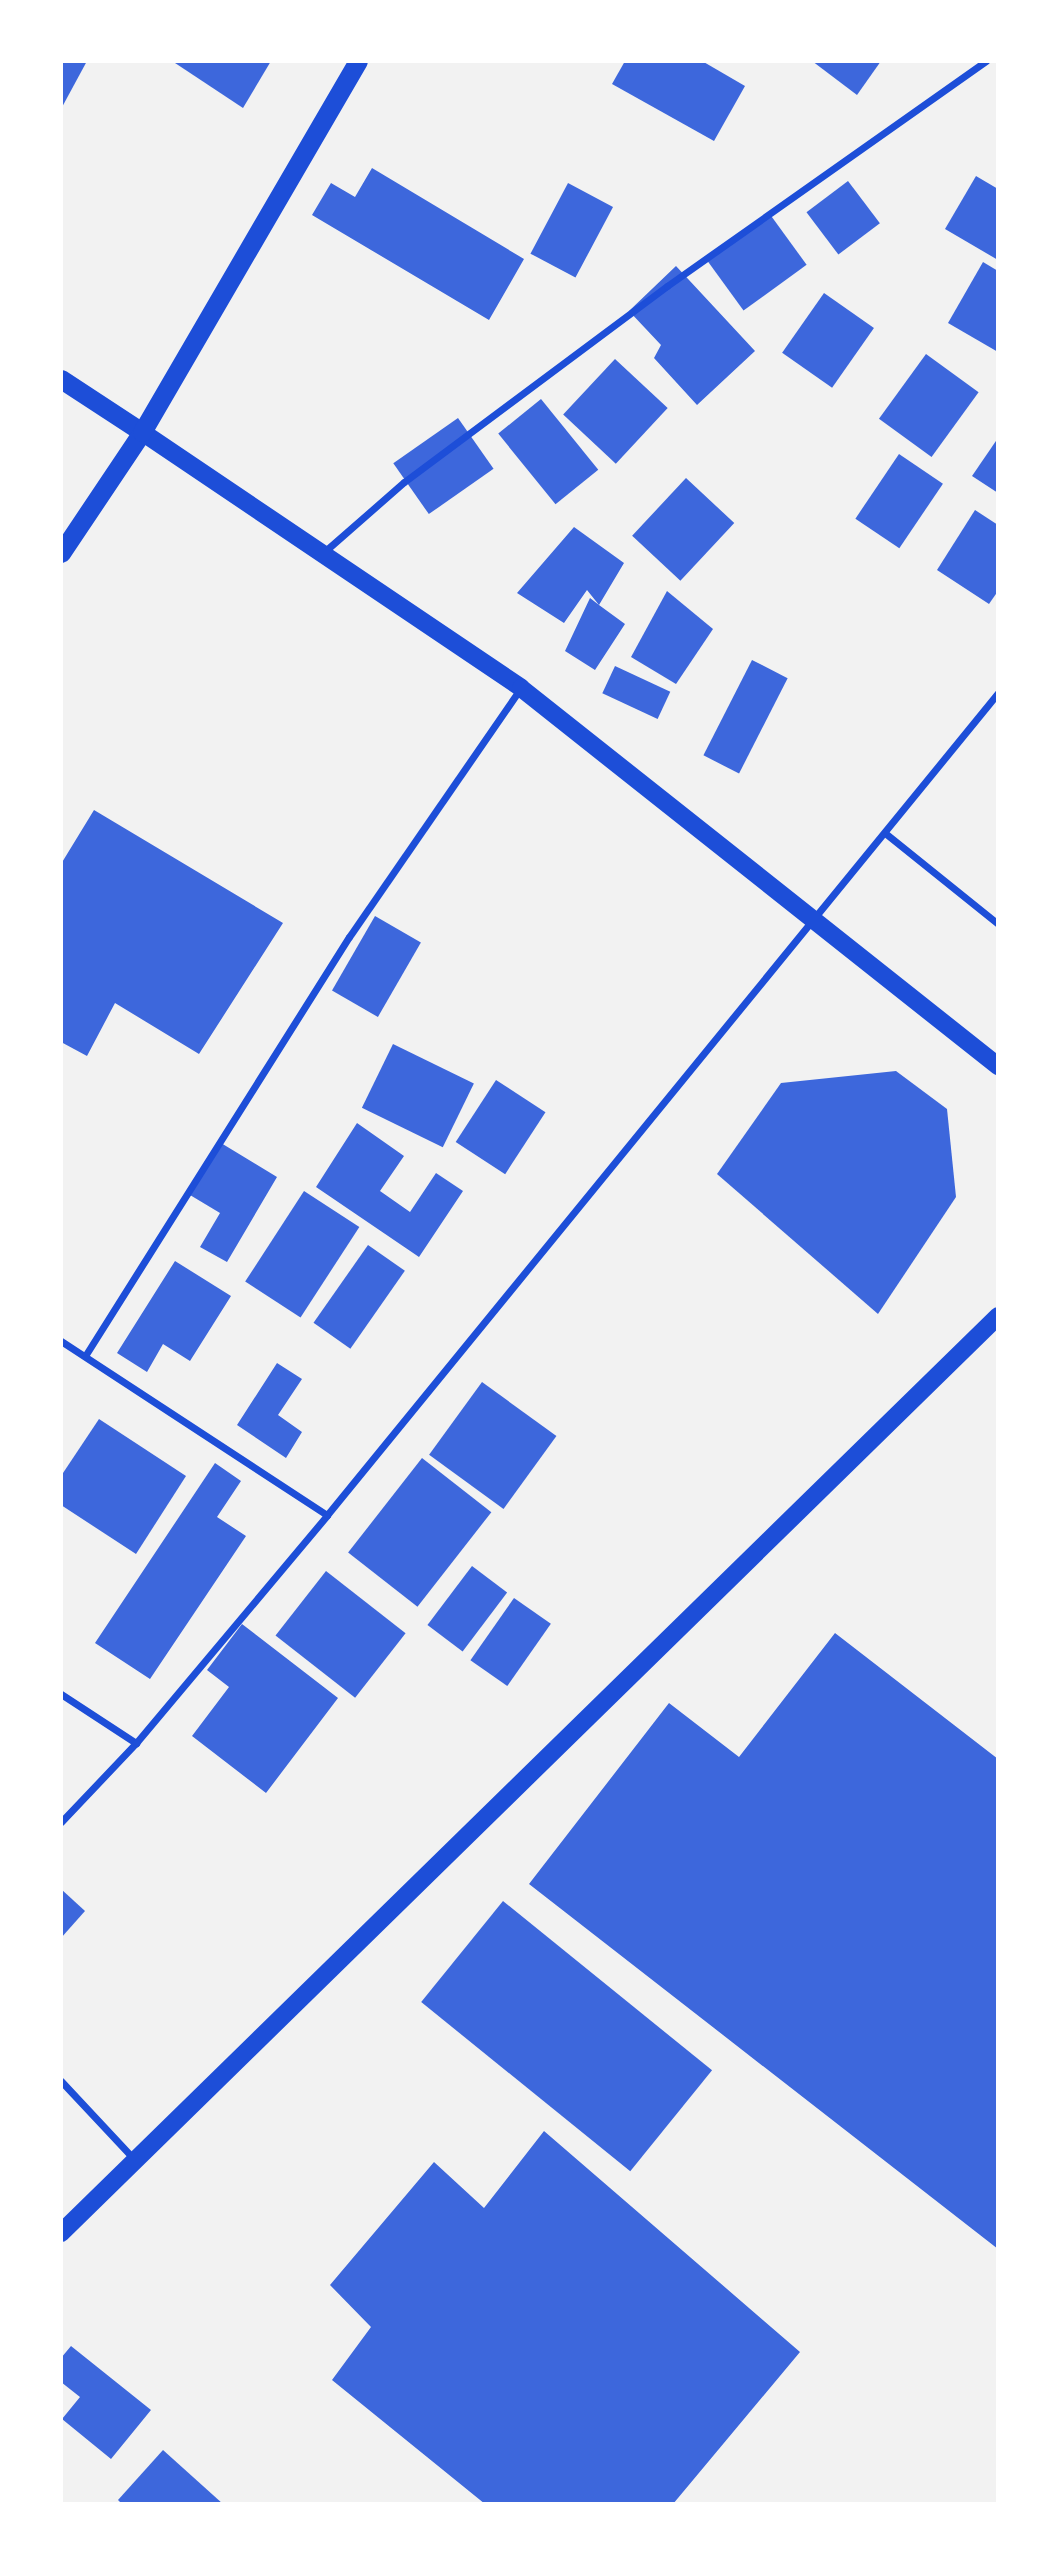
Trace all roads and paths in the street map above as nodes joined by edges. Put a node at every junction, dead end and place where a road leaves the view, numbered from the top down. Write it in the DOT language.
graph roads {
  1 [pos="358,61"];
  2 [pos="986,61"];
  3 [pos="61,379"];
  4 [pos="142,432"];
  5 [pos="61,552"];
  6 [pos="324,553"];
  7 [pos="520,688"];
  8 [pos="998,693"];
  9 [pos="885,833"];
  10 [pos="815,919"];
  11 [pos="998,924"];
  12 [pos="998,1066"];
  13 [pos="998,1316"];
  14 [pos="61,1341"];
  15 [pos="85,1356"];
  16 [pos="327,1515"];
  17 [pos="61,1694"];
  18 [pos="136,1743"];
  19 [pos="61,1822"];
  20 [pos="61,2081"];
  21 [pos="136,2161"];
  22 [pos="61,2233"];
  1 -- 4 [label="highway"];
  2 -- 6 [label="street"];
  3 -- 4 [label="highway"];
  4 -- 5 [label="highway"];
  4 -- 6 [label="main road"];
  6 -- 7 [label="main road"];
  7 -- 10 [label="main road"];
  7 -- 15 [label="street"];
  8 -- 9 [label="street"];
  9 -- 10 [label="street"];
  9 -- 11 [label="street"];
  10 -- 12 [label="main road"];
  10 -- 16 [label="street"];
  13 -- 21 [label="main road"];
  14 -- 15 [label="street"];
  15 -- 16 [label="street"];
  16 -- 18 [label="street"];
  17 -- 18 [label="street"];
  18 -- 19 [label="street"];
  20 -- 21 [label="street"];
  21 -- 22 [label="main road"];
}
